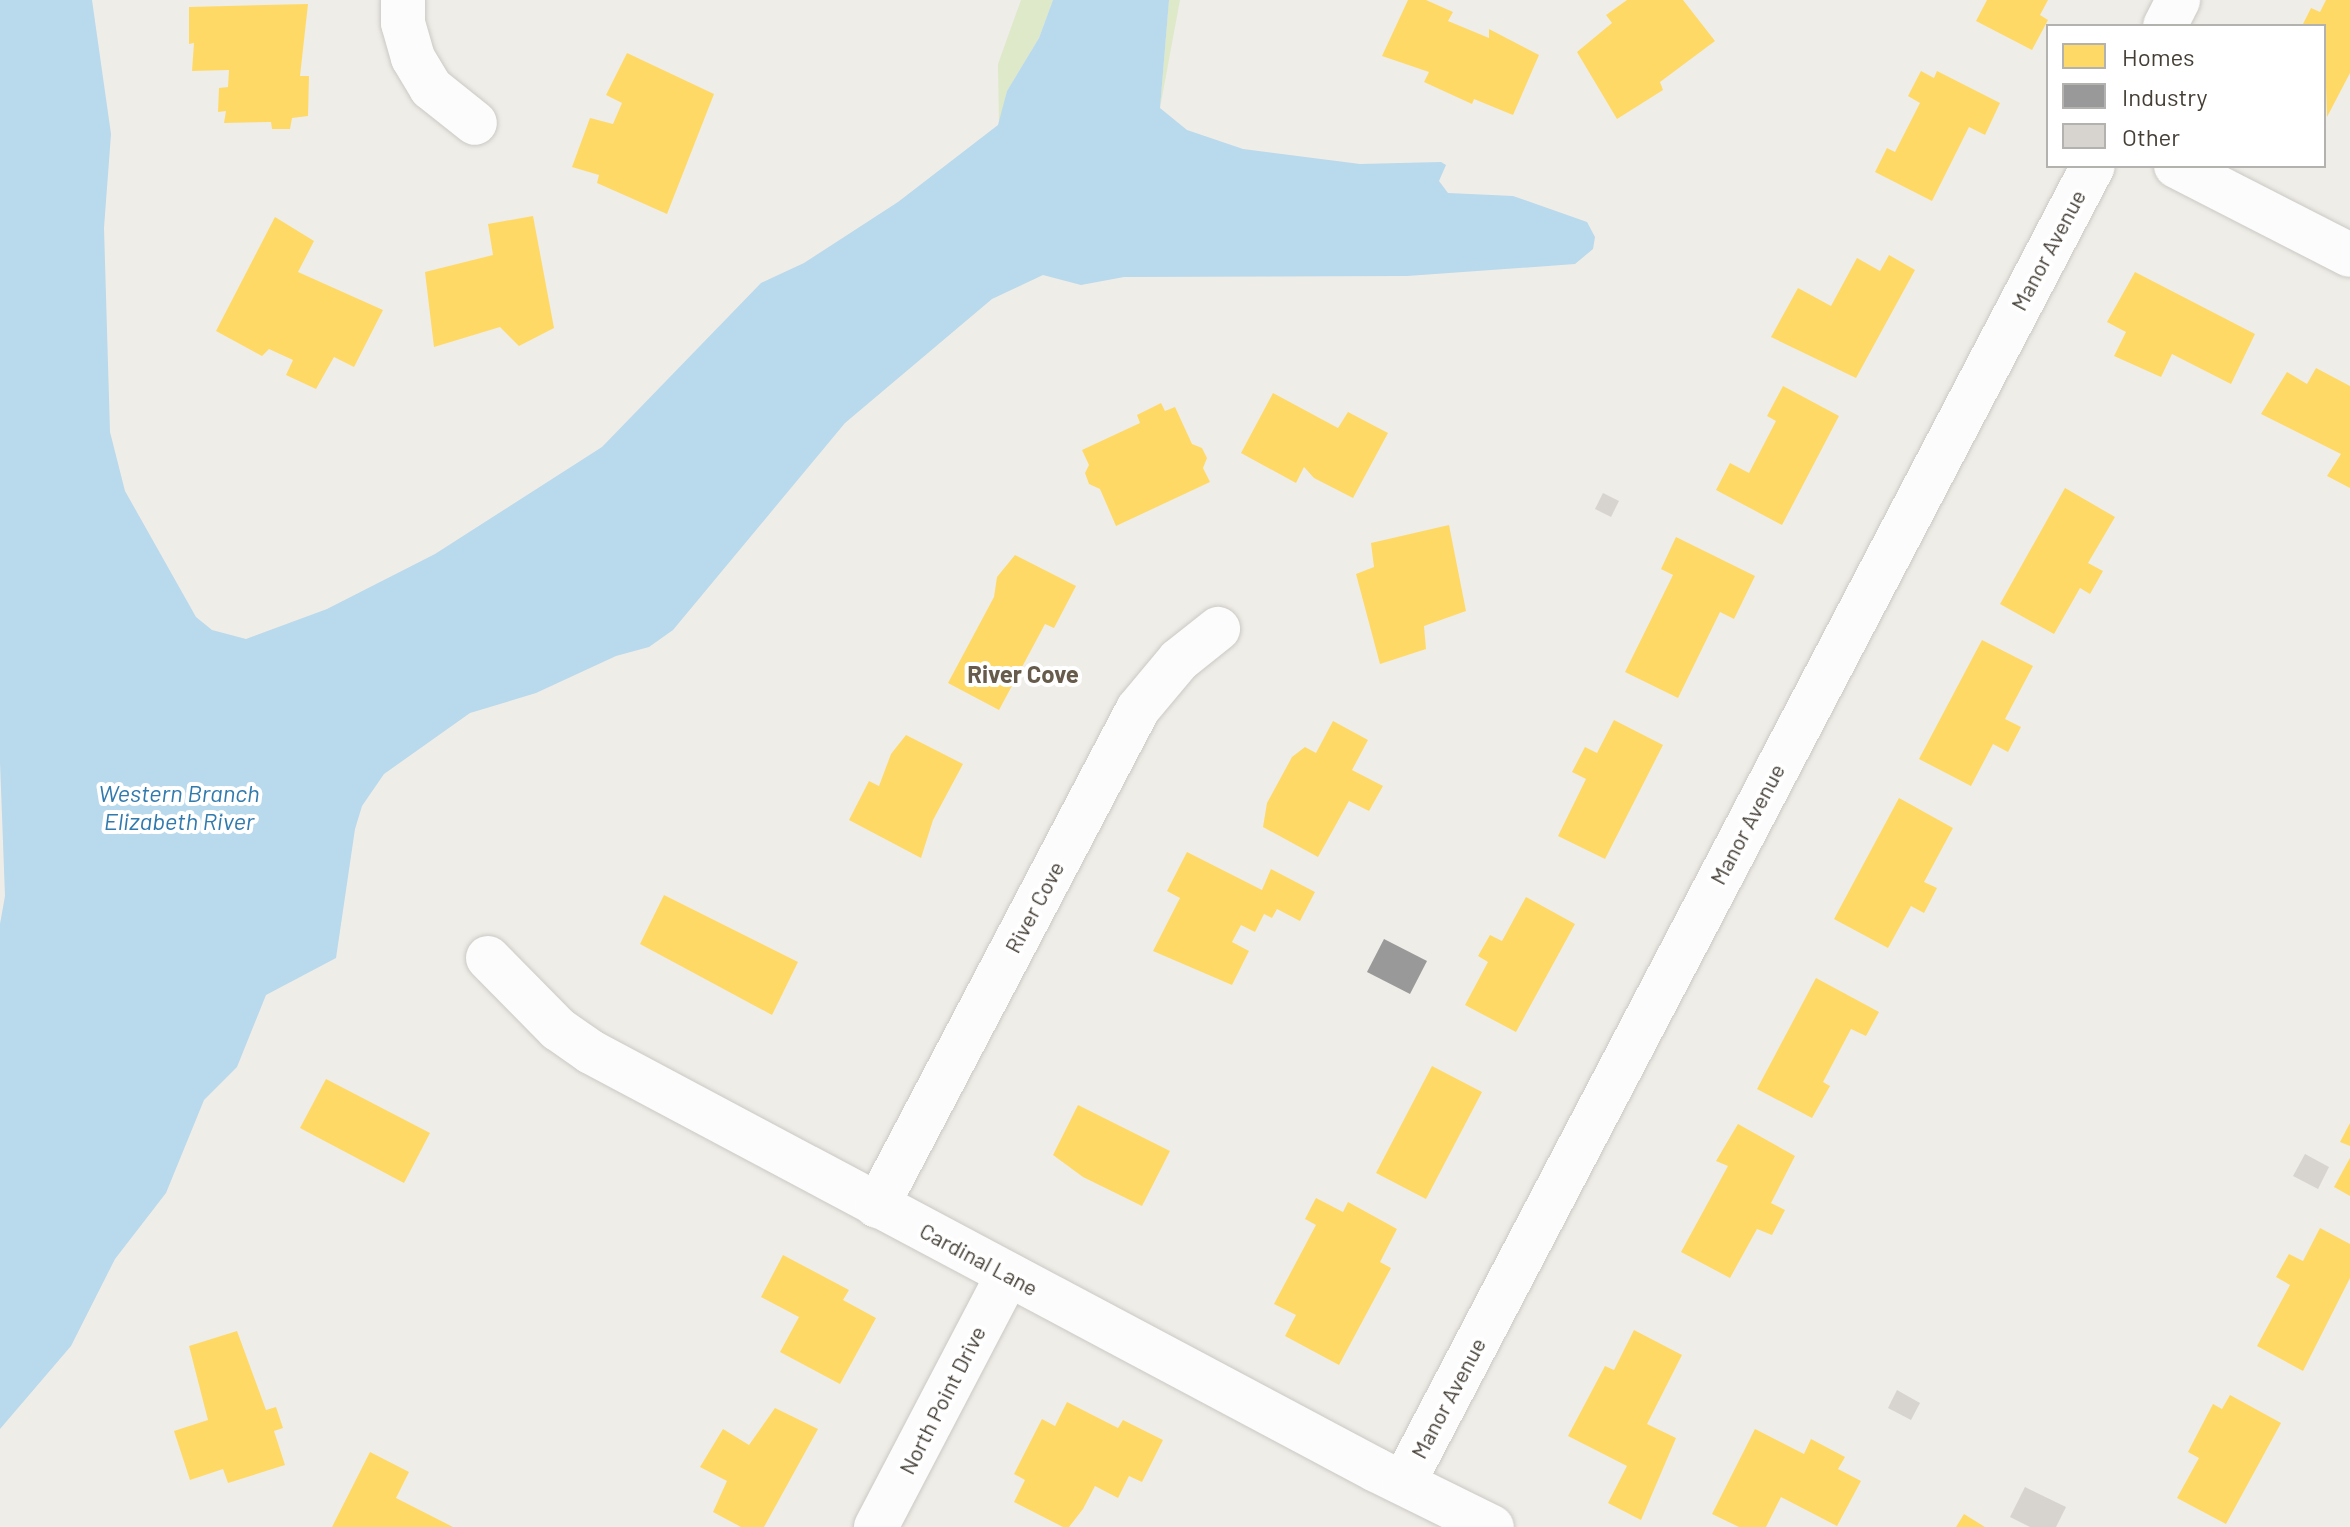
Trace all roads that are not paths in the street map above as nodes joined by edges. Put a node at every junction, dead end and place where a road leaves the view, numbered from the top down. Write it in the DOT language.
graph roads {
  1 [pos="403,0"];
  2 [pos="2178,0"];
  3 [pos="2166,24"];
  4 [pos="475,123"];
  5 [pos="2092,168"];
  6 [pos="2180,168"];
  7 [pos="2350,255"];
  8 [pos="1218,629"];
  9 [pos="488,958"];
  10 [pos="877,1206"];
  11 [pos="1008,1274"];
  12 [pos="1404,1482"];
  13 [pos="876,1527"];
  14 [pos="1492,1527"];
  1 -- 4 [label="street"];
  2 -- 3 [label="street"];
  5 -- 12 [label="street, Manor Avenue"];
  6 -- 7 [label="street"];
  8 -- 10 [label="street, River Cove"];
  9 -- 10 [label="street, Cardinal Lane"];
  10 -- 11 [label="street, Cardinal Lane"];
  11 -- 12 [label="street, Cardinal Lane"];
  11 -- 13 [label="street, North Point Drive"];
  12 -- 14 [label="street, Cardinal Lane"];
}
